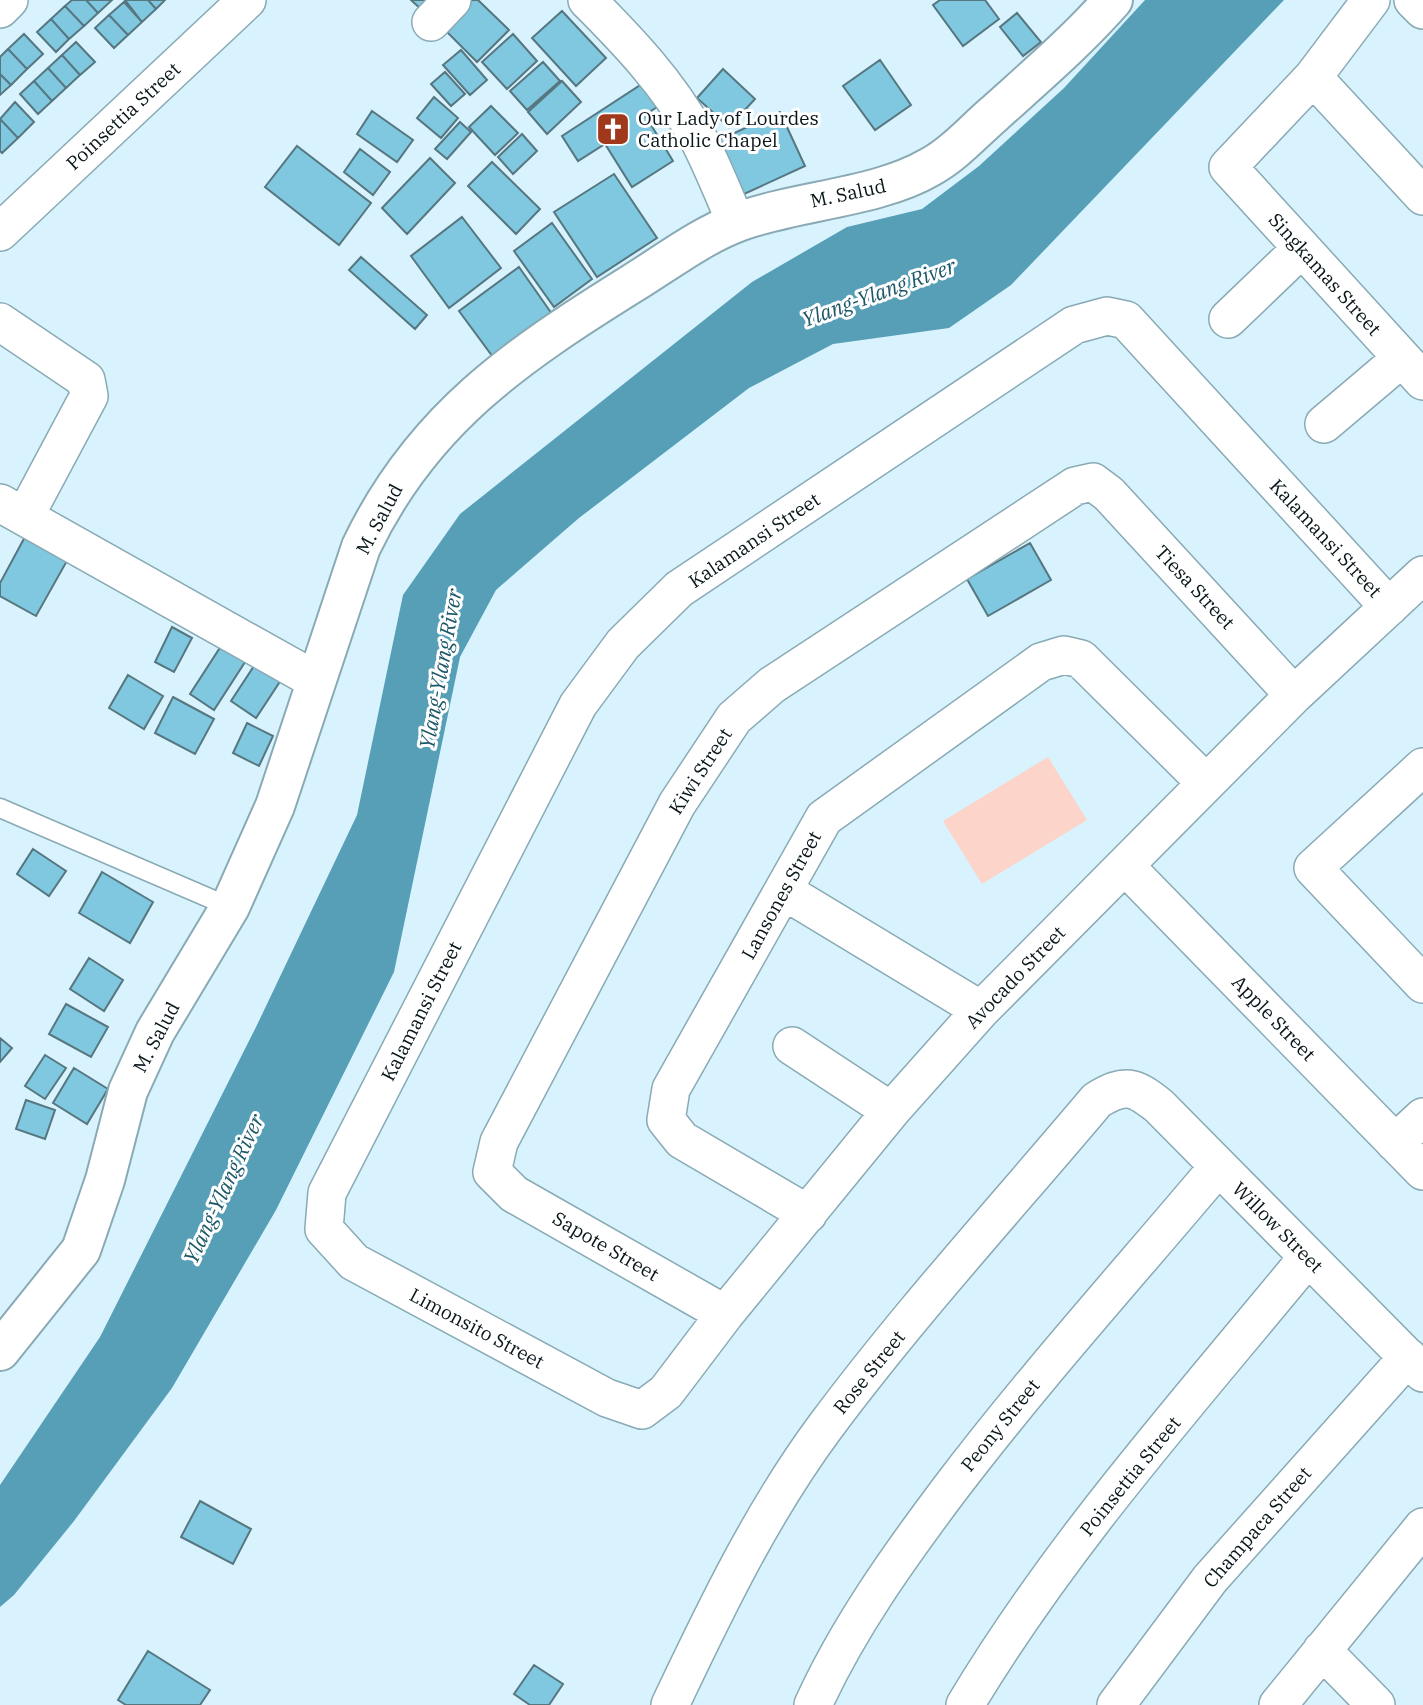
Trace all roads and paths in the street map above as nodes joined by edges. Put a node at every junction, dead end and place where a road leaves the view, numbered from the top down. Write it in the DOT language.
graph roads {
  1 [pos="9,0"];
  2 [pos="247,0"];
  3 [pos="587,0"];
  4 [pos="1113,0"];
  5 [pos="1371,0"];
  6 [pos="1413,0"];
  7 [pos="0,9"];
  8 [pos="1423,10"];
  9 [pos="1313,77"];
  10 [pos="1423,196"];
  11 [pos="736,223"];
  12 [pos="0,232"];
  13 [pos="1302,248"];
  14 [pos="1228,319"];
  15 [pos="0,322"];
  16 [pos="1412,369"];
  17 [pos="1324,424"];
  18 [pos="1093,482"];
  19 [pos="12,510"];
  20 [pos="1423,575"];
  21 [pos="1389,607"];
  22 [pos="315,680"];
  23 [pos="1294,695"];
  24 [pos="1423,767"];
  25 [pos="1206,783"];
  26 [pos="0,808"];
  27 [pos="1125,866"];
  28 [pos="784,891"];
  29 [pos="230,907"];
  30 [pos="1416,962"];
  31 [pos="981,1010"];
  32 [pos="792,1046"];
  33 [pos="1128,1087"];
  34 [pos="891,1111"];
  35 [pos="1423,1117"];
  36 [pos="1395,1143"];
  37 [pos="1218,1167"];
  38 [pos="1423,1171"];
  39 [pos="492,1172"];
  40 [pos="808,1214"];
  41 [pos="324,1229"];
  42 [pos="1308,1257"];
  43 [pos="725,1314"];
  44 [pos="0,1351"];
  45 [pos="1415,1365"];
  46 [pos="642,1410"];
  47 [pos="1417,1549"];
  48 [pos="1322,1650"];
  49 [pos="670,1705"];
  50 [pos="813,1705"];
  51 [pos="965,1705"];
  52 [pos="1116,1705"];
  53 [pos="1278,1705"];
  54 [pos="1376,1705"];
  1 -- 7 [label="street"];
  2 -- 12 [label="street, Poinsettia Street"];
  3 -- 11 [label="street"];
  4 -- 11 [label="street, M. Salud"];
  5 -- 9 [label="street"];
  6 -- 8 [label="street"];
  9 -- 10 [label="street"];
  9 -- 13 [label="street, Singkamas Street"];
  11 -- 22 [label="street, M. Salud"];
  13 -- 14 [label="street"];
  13 -- 16 [label="street, Singkamas Street"];
  15 -- 19 [label="street"];
  16 -- 17 [label="street"];
  18 -- 23 [label="street, Tiesa Street"];
  18 -- 39 [label="street, Kiwi Street"];
  19 -- 22 [label="street"];
  20 -- 21 [label="street, Avocado Street"];
  21 -- 23 [label="street, Avocado Street"];
  21 -- 41 [label="street, Kalamansi Street"];
  22 -- 29 [label="street, M. Salud"];
  23 -- 25 [label="street, Avocado Street"];
  24 -- 30 [label="street"];
  25 -- 27 [label="street, Avocado Street"];
  25 -- 28 [label="street, Lansones Street"];
  26 -- 29 [label="lane"];
  27 -- 31 [label="street, Avocado Street"];
  27 -- 36 [label="street, Apple Street"];
  28 -- 31 [label="street"];
  28 -- 40 [label="street, Lansones Street"];
  29 -- 44 [label="street, M. Salud"];
  31 -- 34 [label="street, Avocado Street"];
  32 -- 34 [label="street"];
  33 -- 37 [label="street, Willow Street"];
  33 -- 49 [label="street, Rose Street"];
  34 -- 40 [label="street, Avocado Street"];
  35 -- 36 [label="street"];
  36 -- 38 [label="street, Apple Street"];
  37 -- 42 [label="street, Willow Street"];
  37 -- 50 [label="street, Peony Street"];
  39 -- 43 [label="street, Sapote Street"];
  40 -- 43 [label="street, Avocado Street"];
  41 -- 46 [label="street, Limonsito Street"];
  42 -- 45 [label="street, Willow Street"];
  42 -- 51 [label="street, Poinsettia Street"];
  43 -- 46 [label="street, Avocado Street"];
  45 -- 52 [label="street, Champaca Street"];
  47 -- 48 [label="street"];
  48 -- 53 [label="street"];
  48 -- 54 [label="street"];
}
